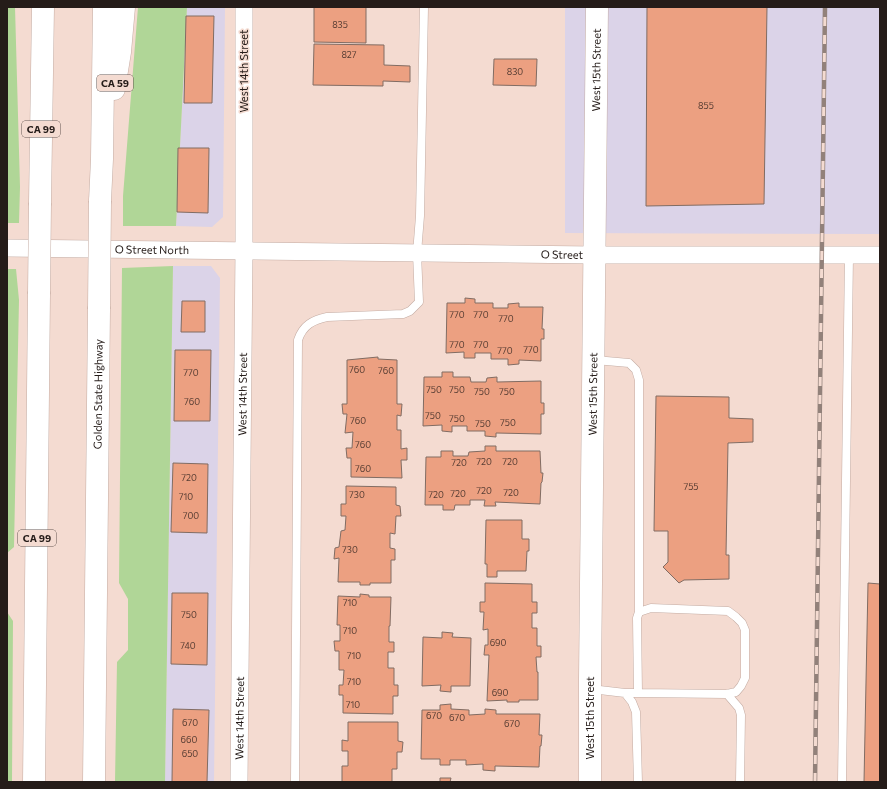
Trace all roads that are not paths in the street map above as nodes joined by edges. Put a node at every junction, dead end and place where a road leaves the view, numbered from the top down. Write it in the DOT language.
graph roads {
  1 [pos="36,7"];
  2 [pos="43,7"];
  3 [pos="104,7"];
  4 [pos="124,7"];
  5 [pos="244,7"];
  6 [pos="424,7"];
  7 [pos="597,7"];
  8 [pos="42,55"];
  9 [pos="102,159"];
  10 [pos="7,248"];
  11 [pos="244,250"];
  12 [pos="417,253"];
  13 [pos="593,255"];
  14 [pos="849,255"];
  15 [pos="880,255"];
  16 [pos="592,360"];
  17 [pos="639,612"];
  18 [pos="590,689"];
  19 [pos="625,693"];
  20 [pos="638,693"];
  21 [pos="727,694"];
  22 [pos="34,782"];
  23 [pos="94,782"];
  24 [pos="239,782"];
  25 [pos="295,782"];
  26 [pos="590,782"];
  27 [pos="638,782"];
  28 [pos="740,782"];
  29 [pos="842,782"];
  1 -- 8 [label="main road"];
  2 -- 8 [label="main road, CA 99"];
  3 -- 9 [label="main road, Golden State Highway"];
  4 -- 9 [label="main road, CA 59"];
  5 -- 11 [label="street, West 14th Street"];
  6 -- 12 [label="lane"];
  7 -- 13 [label="main road, West 15th Street"];
  8 -- 22 [label="main road, CA 99, bridge"];
  9 -- 23 [label="main road, Golden State Highway, bridge"];
  10 -- 11 [label="street, O Street North"];
  11 -- 12 [label="street, O Street"];
  11 -- 24 [label="street, West 14th Street"];
  12 -- 13 [label="street, O Street"];
  12 -- 25 [label="lane"];
  13 -- 14 [label="street, O Street"];
  13 -- 16 [label="main road, West 15th Street"];
  14 -- 15 [label="street, O Street"];
  14 -- 29 [label="lane"];
  16 -- 17 [label="lane"];
  16 -- 18 [label="main road, West 15th Street"];
  17 -- 20 [label="lane"];
  17 -- 21 [label="lane"];
  18 -- 19 [label="lane"];
  18 -- 26 [label="main road, West 15th Street"];
  19 -- 20 [label="lane"];
  19 -- 27 [label="lane"];
  20 -- 21 [label="lane"];
  21 -- 28 [label="lane"];
}
